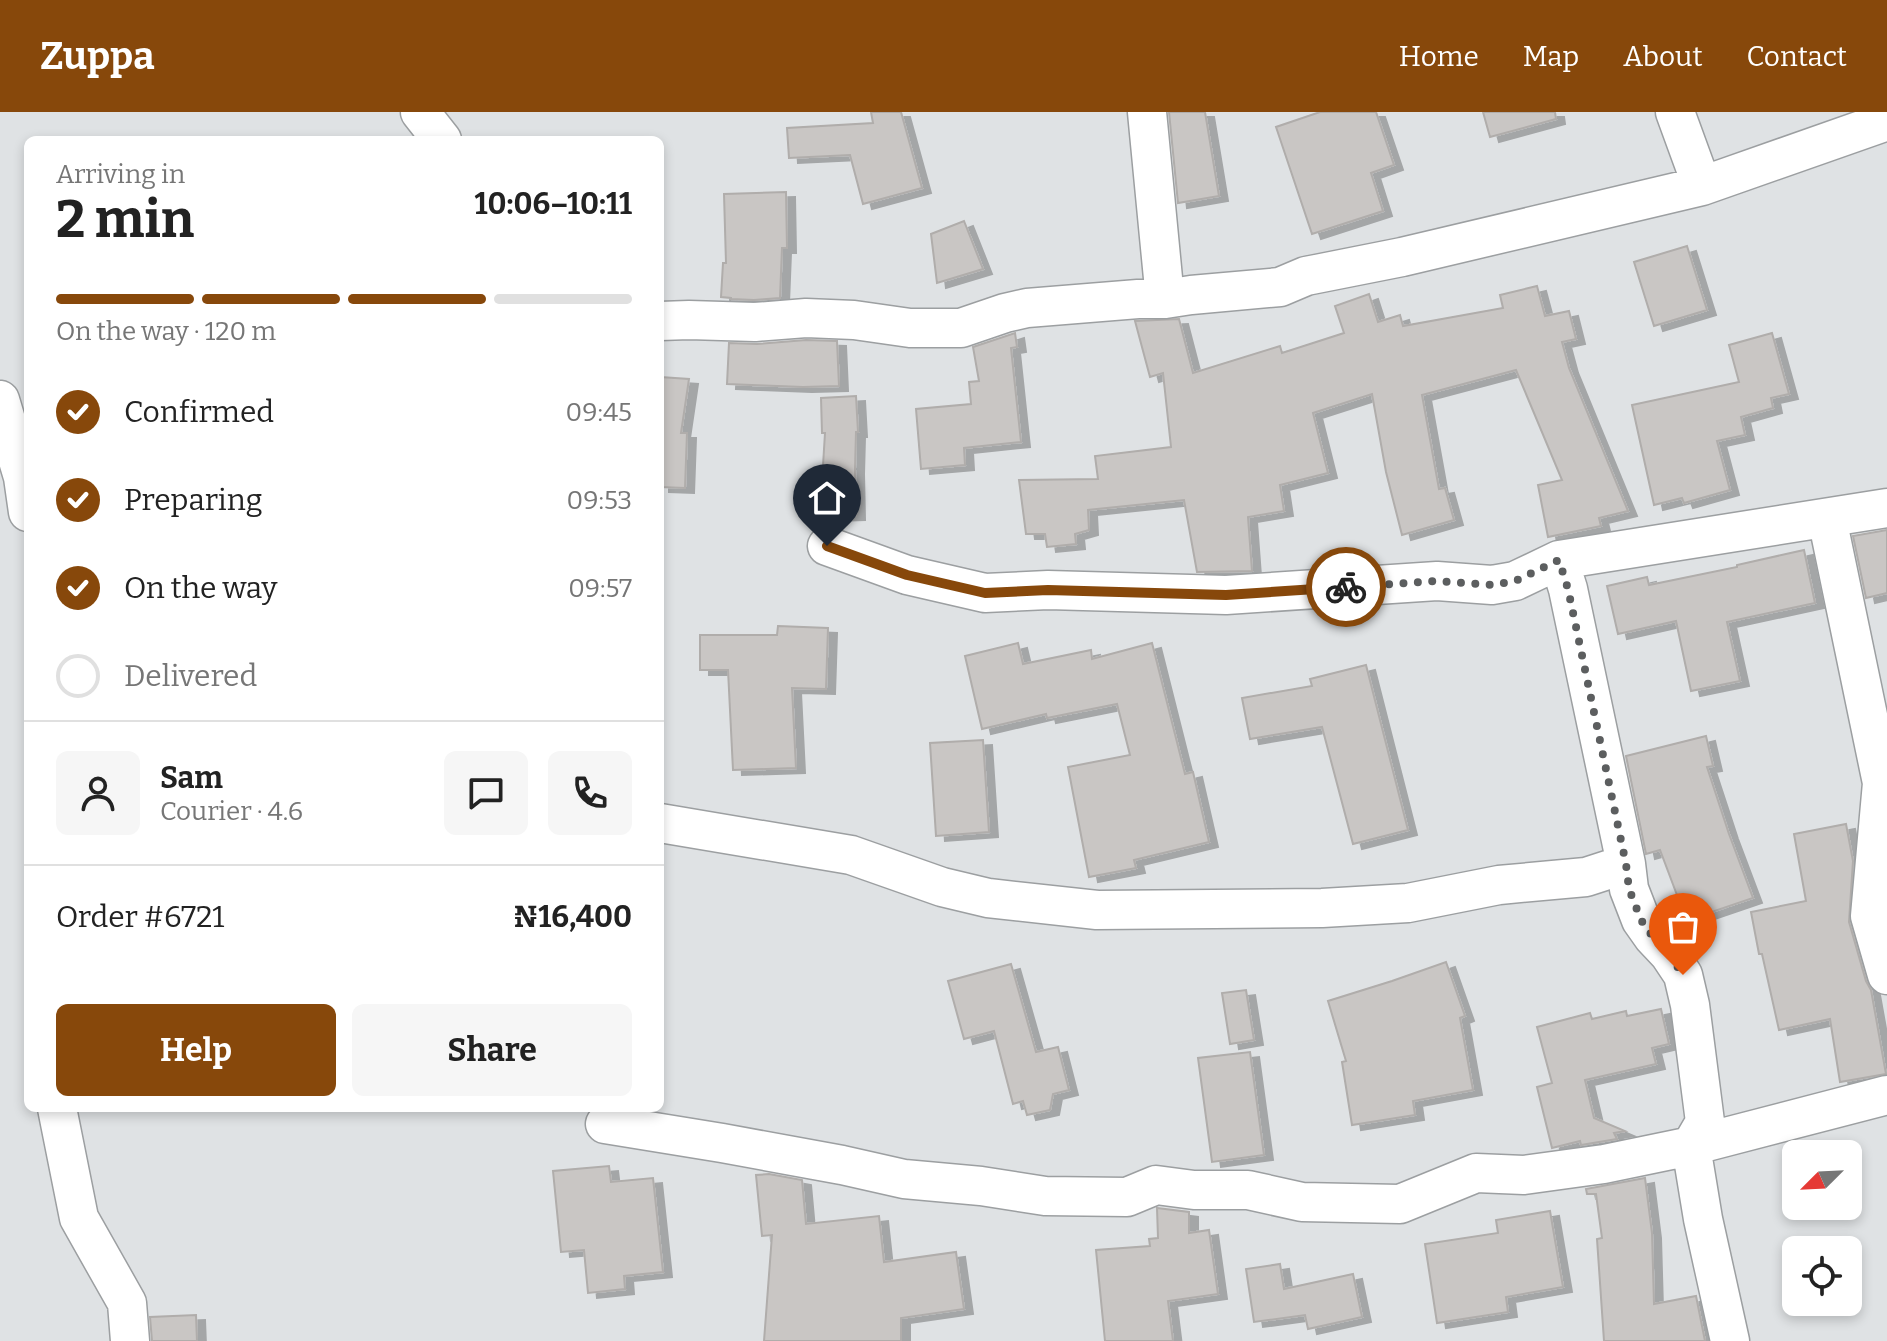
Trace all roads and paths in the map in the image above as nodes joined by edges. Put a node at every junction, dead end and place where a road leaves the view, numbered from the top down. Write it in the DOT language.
graph roads {
  1 [pos="420,112"];
  2 [pos="1147,112"];
  3 [pos="1675,112"];
  4 [pos="1887,121"];
  5 [pos="439,136"];
  6 [pos="1702,186"];
  7 [pos="1165,299"];
  8 [pos="664,321"];
  9 [pos="0,400"];
  10 [pos="18,499"];
  11 [pos="1887,508"];
  12 [pos="1827,518"];
  13 [pos="827,546"];
  14 [pos="1559,560"];
  15 [pos="664,824"];
  16 [pos="1626,864"];
  17 [pos="1887,975"];
  18 [pos="1887,1095"];
  19 [pos="58,1112"];
  20 [pos="605,1124"];
  21 [pos="1691,1146"];
  22 [pos="130,1341"];
  23 [pos="1730,1341"];
  1 -- 5 [label="street"];
  2 -- 7 [label="street"];
  3 -- 6 [label="street"];
  4 -- 6 [label="street"];
  6 -- 7 [label="street"];
  7 -- 8 [label="street"];
  9 -- 10 [label="street"];
  11 -- 12 [label="street"];
  12 -- 14 [label="street"];
  12 -- 17 [label="street"];
  13 -- 14 [label="street"];
  14 -- 16 [label="street"];
  15 -- 16 [label="street"];
  16 -- 21 [label="street"];
  18 -- 21 [label="street"];
  19 -- 22 [label="street"];
  20 -- 21 [label="street"];
  21 -- 23 [label="street"];
}
